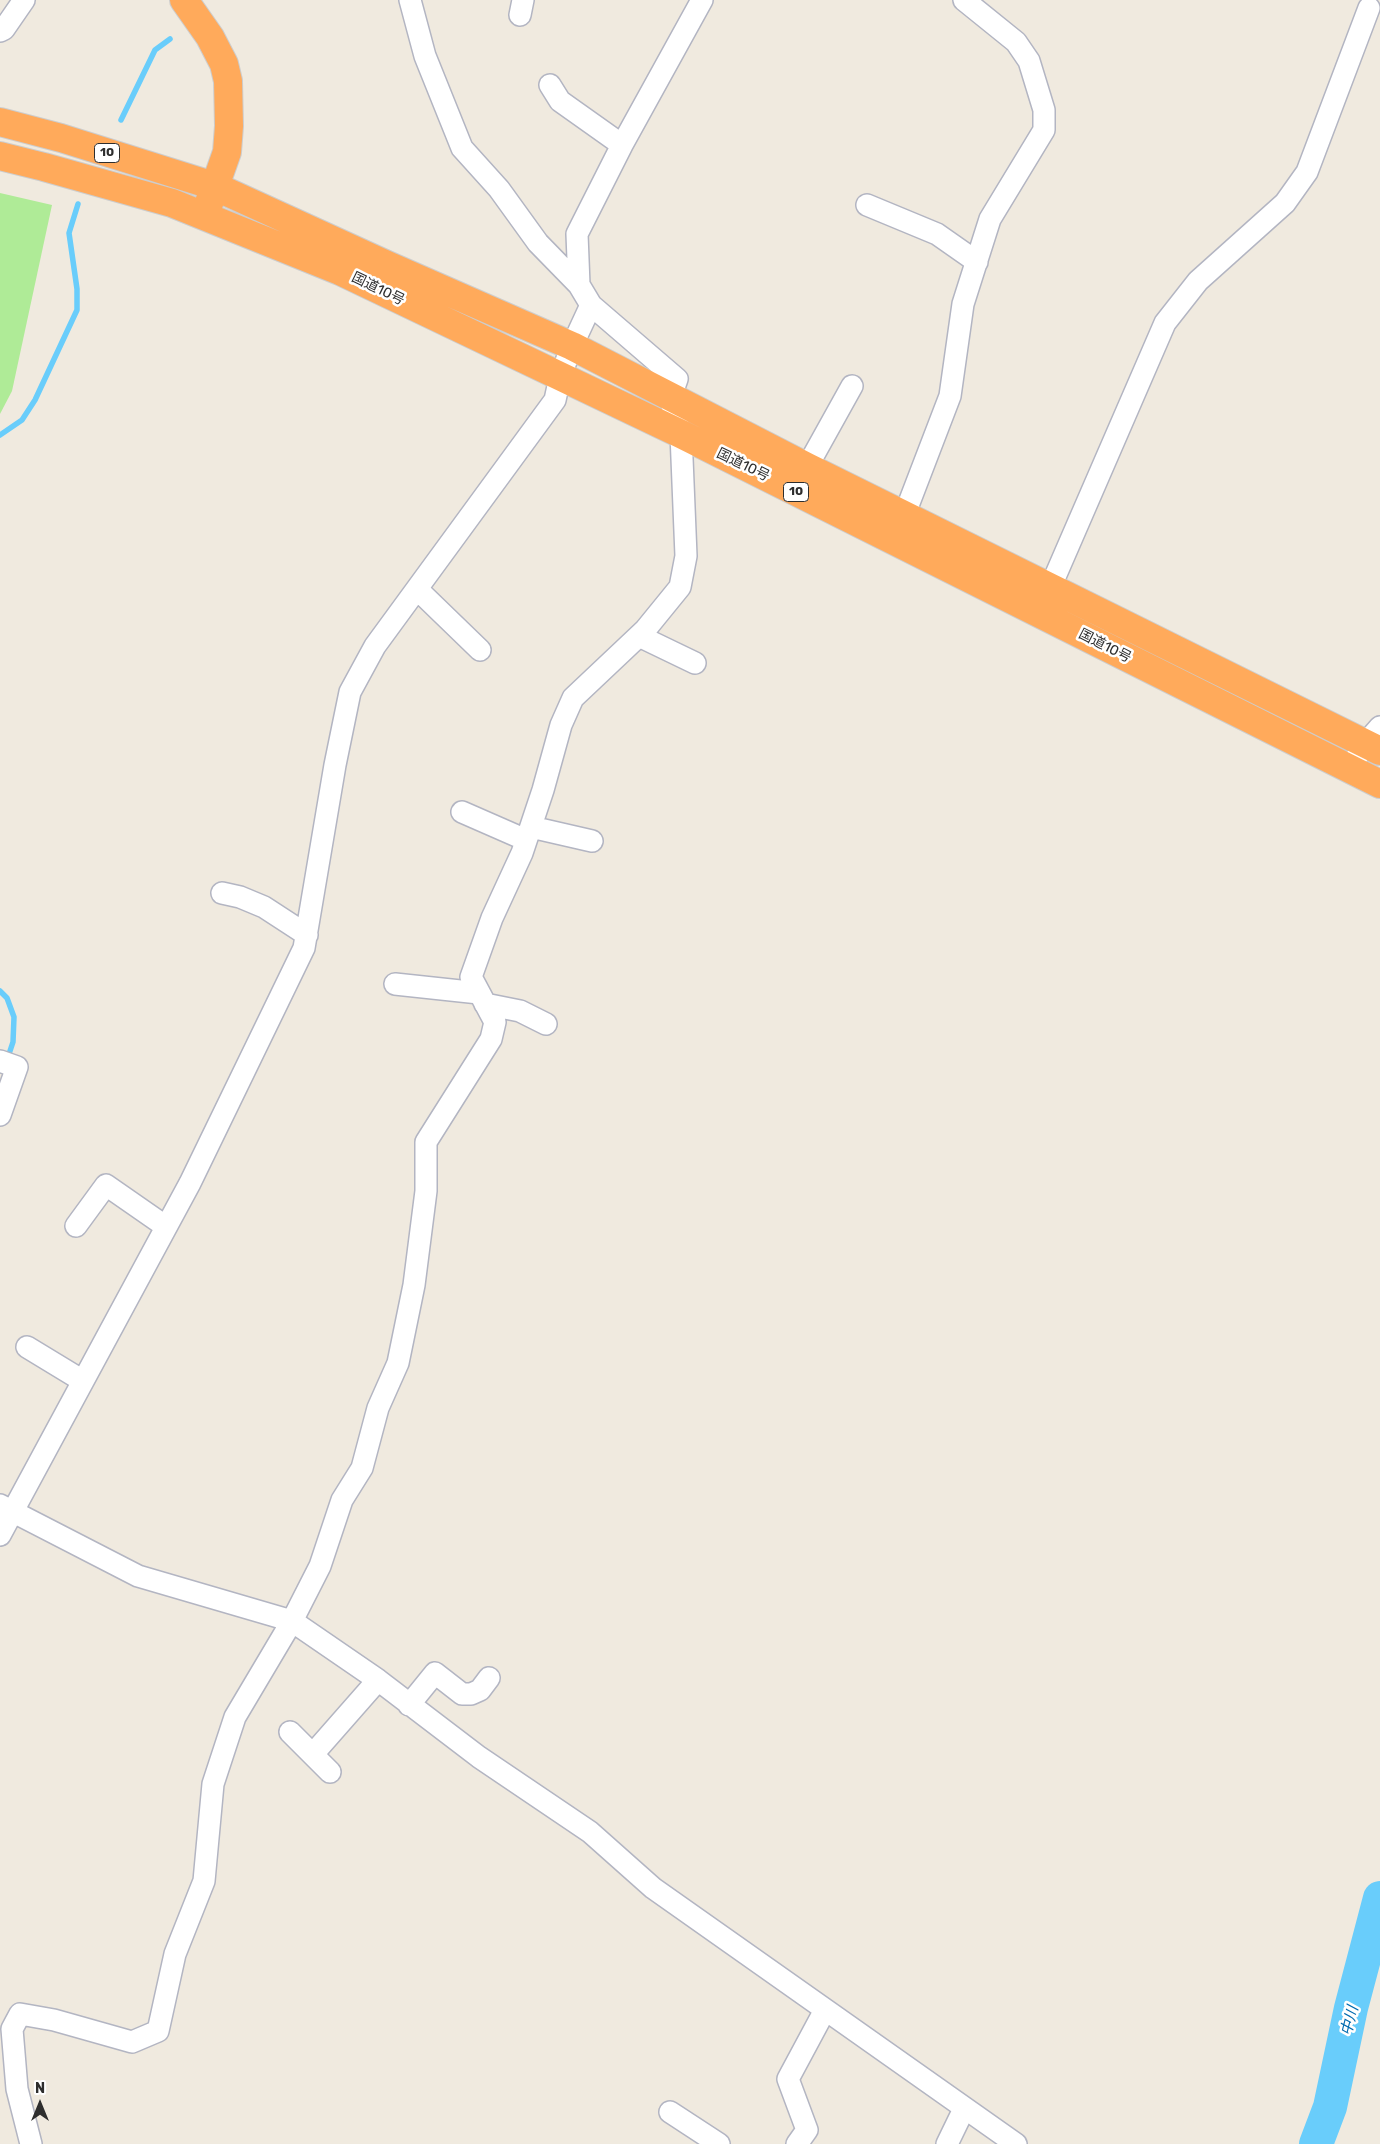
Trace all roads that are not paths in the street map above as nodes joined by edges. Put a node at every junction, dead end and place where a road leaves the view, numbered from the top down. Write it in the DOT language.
graph roads {
  1 [pos="24,0"];
  2 [pos="184,0"];
  3 [pos="410,0"];
  4 [pos="702,0"];
  5 [pos="964,0"];
  6 [pos="1369,5"];
  7 [pos="0,31"];
  8 [pos="550,85"];
  9 [pos="0,122"];
  10 [pos="622,144"];
  11 [pos="0,156"];
  12 [pos="214,186"];
  13 [pos="868,205"];
  14 [pos="204,216"];
  15 [pos="977,262"];
  16 [pos="579,284"];
  17 [pos="591,305"];
  18 [pos="572,346"];
  19 [pos="560,377"];
  20 [pos="852,386"];
  21 [pos="670,398"];
  22 [pos="681,434"];
  23 [pos="806,467"];
  24 [pos="904,516"];
  25 [pos="417,588"];
  26 [pos="1044,601"];
  27 [pos="638,636"];
  28 [pos="480,650"];
  29 [pos="695,663"];
  30 [pos="1375,740"];
  31 [pos="1349,769"];
  32 [pos="1380,784"];
  33 [pos="462,812"];
  34 [pos="529,833"];
  35 [pos="592,841"];
  36 [pos="222,892"];
  37 [pos="306,935"];
  38 [pos="395,984"];
  39 [pos="482,998"];
  40 [pos="546,1024"];
  41 [pos="0,1061"];
  42 [pos="0,1115"];
  43 [pos="76,1226"];
  44 [pos="165,1226"];
  45 [pos="27,1347"];
  46 [pos="83,1381"];
  47 [pos="7,1508"];
  48 [pos="0,1534"];
  49 [pos="292,1621"];
  50 [pos="489,1678"];
  51 [pos="378,1680"];
  52 [pos="409,1704"];
  53 [pos="290,1732"];
  54 [pos="313,1754"];
  55 [pos="330,1772"];
  56 [pos="825,2010"];
  57 [pos="964,2109"];
  58 [pos="670,2112"];
  59 [pos="31,2144"];
  60 [pos="719,2144"];
  61 [pos="797,2144"];
  62 [pos="947,2144"];
  63 [pos="1016,2144"];
  1 -- 7 [label="street"];
  2 -- 12 [label="highway"];
  3 -- 16 [label="street"];
  4 -- 10 [label="street"];
  5 -- 15 [label="street"];
  6 -- 26 [label="street"];
  8 -- 10 [label="street"];
  9 -- 12 [label="highway, 国道10号 / 10"];
  10 -- 16 [label="street"];
  11 -- 14 [label="highway, 国道10号 / 10"];
  12 -- 14 [label="highway"];
  12 -- 18 [label="highway, 国道10号 / 10"];
  13 -- 15 [label="street"];
  14 -- 19 [label="highway, 国道10号 / 10"];
  15 -- 24 [label="street"];
  16 -- 17 [label="street"];
  17 -- 18 [label="street"];
  17 -- 21 [label="street"];
  18 -- 19 [label="street"];
  18 -- 21 [label="highway, 国道10号 / 10"];
  19 -- 22 [label="highway, 国道10号 / 10"];
  19 -- 25 [label="street"];
  20 -- 23 [label="street"];
  21 -- 22 [label="street"];
  21 -- 23 [label="highway, 国道10号 / 10"];
  22 -- 26 [label="highway, 国道10号 / 10"];
  22 -- 27 [label="street"];
  23 -- 24 [label="highway, 国道10号 / 10"];
  24 -- 26 [label="highway, 国道10号 / 10"];
  25 -- 28 [label="street"];
  25 -- 37 [label="street"];
  26 -- 30 [label="highway, 国道10号 / 10"];
  26 -- 31 [label="highway, 国道10号 / 10"];
  27 -- 29 [label="street"];
  27 -- 34 [label="street"];
  30 -- 31 [label="street"];
  31 -- 32 [label="highway, 国道10号 / 10"];
  33 -- 34 [label="street"];
  34 -- 35 [label="street"];
  34 -- 39 [label="street"];
  36 -- 37 [label="street"];
  37 -- 44 [label="street"];
  38 -- 39 [label="street"];
  39 -- 40 [label="street"];
  39 -- 49 [label="street"];
  41 -- 42 [label="street"];
  43 -- 44 [label="street"];
  44 -- 46 [label="street"];
  45 -- 46 [label="street"];
  46 -- 47 [label="street"];
  47 -- 48 [label="street"];
  47 -- 49 [label="street"];
  49 -- 51 [label="street"];
  49 -- 59 [label="street"];
  50 -- 52 [label="street"];
  51 -- 52 [label="street"];
  51 -- 54 [label="street"];
  52 -- 56 [label="street"];
  53 -- 54 [label="street"];
  54 -- 55 [label="street"];
  56 -- 57 [label="street"];
  56 -- 61 [label="street"];
  57 -- 62 [label="street"];
  57 -- 63 [label="street"];
  58 -- 60 [label="street"];
}
